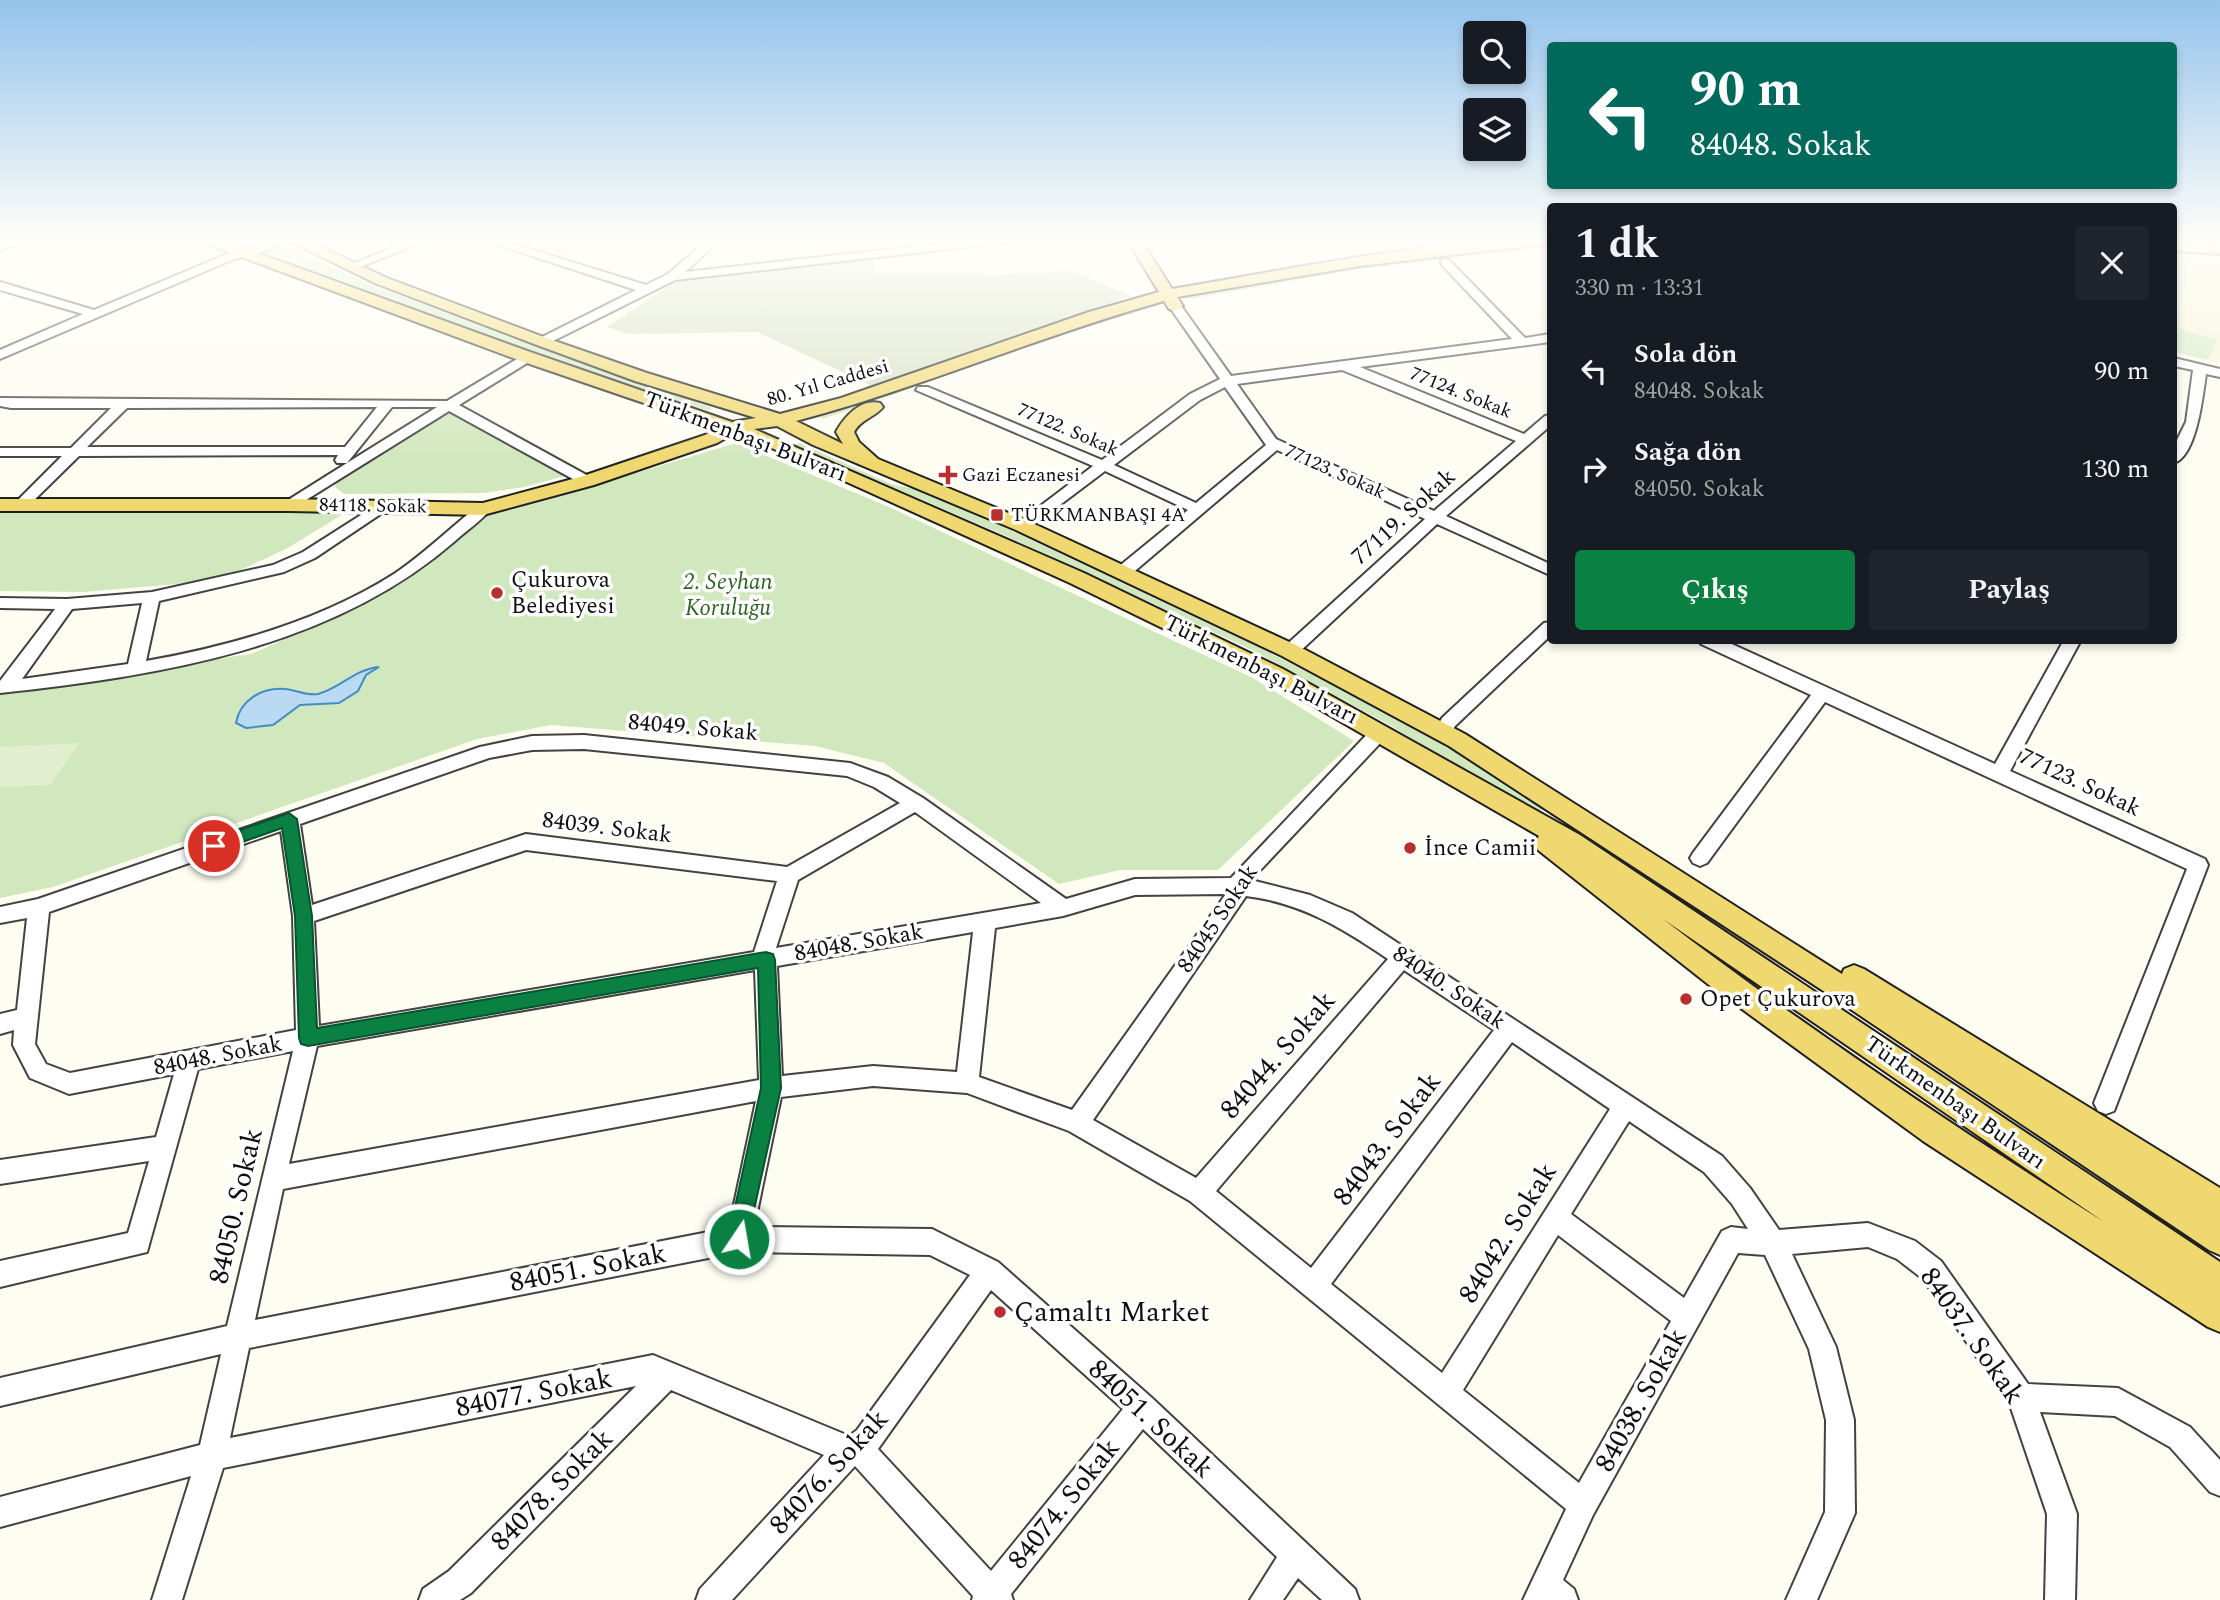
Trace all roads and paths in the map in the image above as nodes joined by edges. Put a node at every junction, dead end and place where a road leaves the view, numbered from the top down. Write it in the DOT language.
graph roads {
  1 [pos="93,315"];
  2 [pos="411,315"];
  3 [pos="472,315"];
  4 [pos="596,315"];
  5 [pos="1097,315"];
  6 [pos="1131,315"];
  7 [pos="1182,315"];
  8 [pos="1496,315"];
  9 [pos="1547,338"];
  10 [pos="543,342"];
  11 [pos="1522,342"];
  12 [pos="4,350"];
  13 [pos="527,357"];
  14 [pos="2177,363"];
  15 [pos="1344,365"];
  16 [pos="2200,368"];
  17 [pos="2220,373"];
  18 [pos="1227,382"];
  19 [pos="923,390"];
  20 [pos="0,402"];
  21 [pos="388,403"];
  22 [pos="122,405"];
  23 [pos="448,405"];
  24 [pos="874,407"];
  25 [pos="780,421"];
  26 [pos="1547,422"];
  27 [pos="2177,424"];
  28 [pos="732,427"];
  29 [pos="2191,427"];
  30 [pos="802,431"];
  31 [pos="1526,440"];
  32 [pos="771,441"];
  33 [pos="1274,444"];
  34 [pos="348,451"];
  35 [pos="0,452"];
  36 [pos="76,452"];
  37 [pos="2177,453"];
  38 [pos="1103,465"];
  39 [pos="880,466"];
  40 [pos="328,481"];
  41 [pos="587,481"];
  42 [pos="0,505"];
  43 [pos="290,505"];
  44 [pos="20,506"];
  45 [pos="383,506"];
  46 [pos="483,509"];
  47 [pos="1198,509"];
  48 [pos="1436,517"];
  49 [pos="1023,526"];
  50 [pos="1547,569"];
  51 [pos="1123,572"];
  52 [pos="152,597"];
  53 [pos="0,603"];
  54 [pos="67,604"];
  55 [pos="1547,630"];
  56 [pos="1716,644"];
  57 [pos="2071,644"];
  58 [pos="1290,651"];
  59 [pos="136,669"];
  60 [pos="4,687"];
  61 [pos="1823,692"];
  62 [pos="1380,732"];
  63 [pos="1450,736"];
  64 [pos="1432,762"];
  65 [pos="2000,773"];
  66 [pos="916,803"];
  67 [pos="289,819"];
  68 [pos="1700,858"];
  69 [pos="789,874"];
  70 [pos="1241,886"];
  71 [pos="39,908"];
  72 [pos="1063,908"];
  73 [pos="0,915"];
  74 [pos="303,916"];
  75 [pos="985,922"];
  76 [pos="1403,956"];
  77 [pos="766,960"];
  78 [pos="25,1017"];
  79 [pos="0,1024"];
  80 [pos="1509,1028"];
  81 [pos="308,1038"];
  82 [pos="189,1062"];
  83 [pos="967,1083"];
  84 [pos="771,1088"];
  85 [pos="2106,1103"];
  86 [pos="1626,1105"];
  87 [pos="1077,1123"];
  88 [pos="166,1147"];
  89 [pos="0,1172"];
  90 [pos="273,1179"];
  91 [pos="1199,1193"];
  92 [pos="2220,1206"];
  93 [pos="1555,1217"];
  94 [pos="739,1239"];
  95 [pos="2220,1239"];
  96 [pos="1773,1243"];
  97 [pos="989,1271"];
  98 [pos="0,1274"];
  99 [pos="2220,1282"];
  100 [pos="1313,1286"];
  101 [pos="2220,1315"];
  102 [pos="1686,1316"];
  103 [pos="238,1337"];
  104 [pos="667,1375"];
  105 [pos="0,1392"];
  106 [pos="1444,1394"];
  107 [pos="2021,1397"];
  108 [pos="1142,1408"];
  109 [pos="852,1450"];
  110 [pos="212,1456"];
  111 [pos="2220,1482"];
  112 [pos="1583,1505"];
  113 [pos="0,1512"];
  114 [pos="1296,1555"];
  115 [pos="1548,1595"];
  116 [pos="992,1598"];
  117 [pos="167,1600"];
  118 [pos="434,1600"];
  119 [pos="711,1600"];
  120 [pos="1265,1600"];
  121 [pos="1344,1600"];
  122 [pos="1801,1600"];
  123 [pos="2060,1600"];
  1 -- 12 [label="street"];
  2 -- 13 [label="main road, Türkmenbaşı Bulvarı"];
  3 -- 10 [label="main road, Türkmenbaşı Bulvarı"];
  4 -- 10 [label="street"];
  5 -- 25 [label="main road, 80. Yıl Caddesi"];
  6 -- 19 [label="main road, 80. Yıl Caddesi"];
  7 -- 18 [label="street, 77123. Sokak"];
  8 -- 11 [label="street"];
  9 -- 11 [label="street"];
  10 -- 25 [label="main road, Türkmenbaşı Bulvarı"];
  11 -- 15 [label="street"];
  13 -- 23 [label="street"];
  13 -- 28 [label="main road, Türkmenbaşı Bulvarı"];
  14 -- 16 [label="street"];
  15 -- 18 [label="street"];
  15 -- 31 [label="street, 77124. Sokak"];
  16 -- 17 [label="street"];
  16 -- 29 [label="street"];
  18 -- 33 [label="street, 77123. Sokak"];
  18 -- 38 [label="street"];
  19 -- 24 [label="main road, 80. Yıl Caddesi"];
  19 -- 38 [label="street, 77122. Sokak"];
  20 -- 22 [label="street"];
  21 -- 22 [label="street"];
  21 -- 23 [label="street"];
  21 -- 34 [label="street"];
  22 -- 36 [label="street"];
  23 -- 40 [label="street"];
  23 -- 41 [label="street"];
  24 -- 30 [label="main road, 80. Yıl Caddesi"];
  24 -- 39 [label="main road"];
  25 -- 28 [label="main road, 80. Yıl Caddesi"];
  25 -- 30 [label="main road, Türkmenbaşı Bulvarı"];
  26 -- 31 [label="street, 77119. Sokak"];
  27 -- 29 [label="street"];
  28 -- 32 [label="main road, Türkmenbaşı Bulvarı"];
  28 -- 41 [label="main road, 84118. Sokak"];
  29 -- 37 [label="street"];
  30 -- 32 [label="main road, 80. Yıl Caddesi"];
  30 -- 39 [label="main road, Türkmenbaşı Bulvarı"];
  31 -- 48 [label="street, 77119. Sokak"];
  32 -- 62 [label="main road, Türkmenbaşı Bulvarı"];
  33 -- 47 [label="street"];
  33 -- 48 [label="street, 77123. Sokak"];
  34 -- 36 [label="street"];
  34 -- 40 [label="street"];
  35 -- 36 [label="street"];
  36 -- 44 [label="street"];
  38 -- 47 [label="street, 77122. Sokak"];
  38 -- 49 [label="street"];
  39 -- 49 [label="main road, Türkmenbaşı Bulvarı"];
  40 -- 43 [label="street"];
  41 -- 46 [label="main road, 84118. Sokak"];
  42 -- 44 [label="main road, 84118. Sokak"];
  43 -- 44 [label="main road, 84118. Sokak"];
  43 -- 45 [label="main road, 84118. Sokak"];
  45 -- 46 [label="main road, 84118. Sokak"];
  45 -- 52 [label="street"];
  46 -- 59 [label="street"];
  47 -- 51 [label="street"];
  48 -- 50 [label="street, 77123. Sokak"];
  48 -- 58 [label="street, 77119. Sokak"];
  49 -- 51 [label="main road, Türkmenbaşı Bulvarı"];
  51 -- 58 [label="main road, Türkmenbaşı Bulvarı"];
  52 -- 54 [label="street"];
  52 -- 59 [label="street"];
  53 -- 54 [label="street"];
  54 -- 60 [label="street"];
  55 -- 63 [label="street"];
  56 -- 61 [label="street, 77123. Sokak"];
  57 -- 65 [label="street"];
  58 -- 63 [label="main road, Türkmenbaşı Bulvarı"];
  59 -- 60 [label="street"];
  61 -- 65 [label="street, 77123. Sokak"];
  61 -- 68 [label="street"];
  62 -- 64 [label="main road, Türkmenbaşı Bulvarı"];
  62 -- 70 [label="street, 84045 Sokak"];
  63 -- 92 [label="main road"];
  63 -- 95 [label="main road, Türkmenbaşı Bulvarı"];
  64 -- 99 [label="main road, Türkmenbaşı Bulvarı"];
  64 -- 101 [label="main road"];
  65 -- 85 [label="street, 77123. Sokak"];
  66 -- 67 [label="street, 84049. Sokak"];
  66 -- 69 [label="street"];
  66 -- 72 [label="street, 84049. Sokak"];
  67 -- 71 [label="street, 84049. Sokak"];
  67 -- 74 [label="street, 84050. Sokak"];
  69 -- 74 [label="street, 84039. Sokak"];
  69 -- 77 [label="street"];
  70 -- 72 [label="street, 84040. Sokak"];
  70 -- 76 [label="street, 84040. Sokak"];
  70 -- 87 [label="street, 84045 Sokak"];
  71 -- 73 [label="street, 84049. Sokak"];
  71 -- 78 [label="street, 84048. Sokak"];
  72 -- 75 [label="street, 84048. Sokak"];
  74 -- 81 [label="street, 84050. Sokak"];
  75 -- 77 [label="street, 84048. Sokak"];
  75 -- 83 [label="street"];
  76 -- 80 [label="street, 84040. Sokak"];
  76 -- 91 [label="street, 84044. Sokak"];
  77 -- 81 [label="street, 84048. Sokak"];
  77 -- 84 [label="street"];
  78 -- 79 [label="street"];
  78 -- 82 [label="street, 84048. Sokak"];
  80 -- 86 [label="street, 84040. Sokak"];
  80 -- 100 [label="street, 84043. Sokak"];
  81 -- 82 [label="street, 84048. Sokak"];
  81 -- 90 [label="street, 84050. Sokak"];
  82 -- 88 [label="street"];
  83 -- 84 [label="street"];
  83 -- 87 [label="street"];
  84 -- 90 [label="street"];
  84 -- 94 [label="street"];
  86 -- 93 [label="street, 84042. Sokak"];
  86 -- 96 [label="street, 84040. Sokak"];
  87 -- 91 [label="street"];
  88 -- 89 [label="street"];
  88 -- 98 [label="street"];
  90 -- 103 [label="street, 84050. Sokak"];
  91 -- 100 [label="street"];
  93 -- 102 [label="street"];
  93 -- 106 [label="street, 84042. Sokak"];
  94 -- 97 [label="street, 84051. Sokak"];
  94 -- 103 [label="street, 84051. Sokak"];
  96 -- 102 [label="street, 84038. Sokak"];
  96 -- 107 [label="street, 84037. Sokak"];
  96 -- 122 [label="street, 84040. Sokak"];
  97 -- 108 [label="street, 84051. Sokak"];
  97 -- 109 [label="street, 84076. Sokak"];
  100 -- 106 [label="street"];
  102 -- 112 [label="street, 84038. Sokak"];
  103 -- 105 [label="street, 84051. Sokak"];
  103 -- 110 [label="street, 84050. Sokak"];
  104 -- 109 [label="street, 84077. Sokak"];
  104 -- 110 [label="street, 84077. Sokak"];
  104 -- 118 [label="street, 84078. Sokak"];
  106 -- 112 [label="street"];
  107 -- 111 [label="street"];
  107 -- 123 [label="street, 84037. Sokak"];
  108 -- 114 [label="street, 84051. Sokak"];
  108 -- 116 [label="street, 84074. Sokak"];
  109 -- 116 [label="street, 84077. Sokak"];
  109 -- 119 [label="street, 84076. Sokak"];
  110 -- 113 [label="street, 84077. Sokak"];
  110 -- 117 [label="street, 84050. Sokak"];
  112 -- 115 [label="street, 84038. Sokak"];
  114 -- 120 [label="street"];
  114 -- 121 [label="street, 84051. Sokak"];
}
